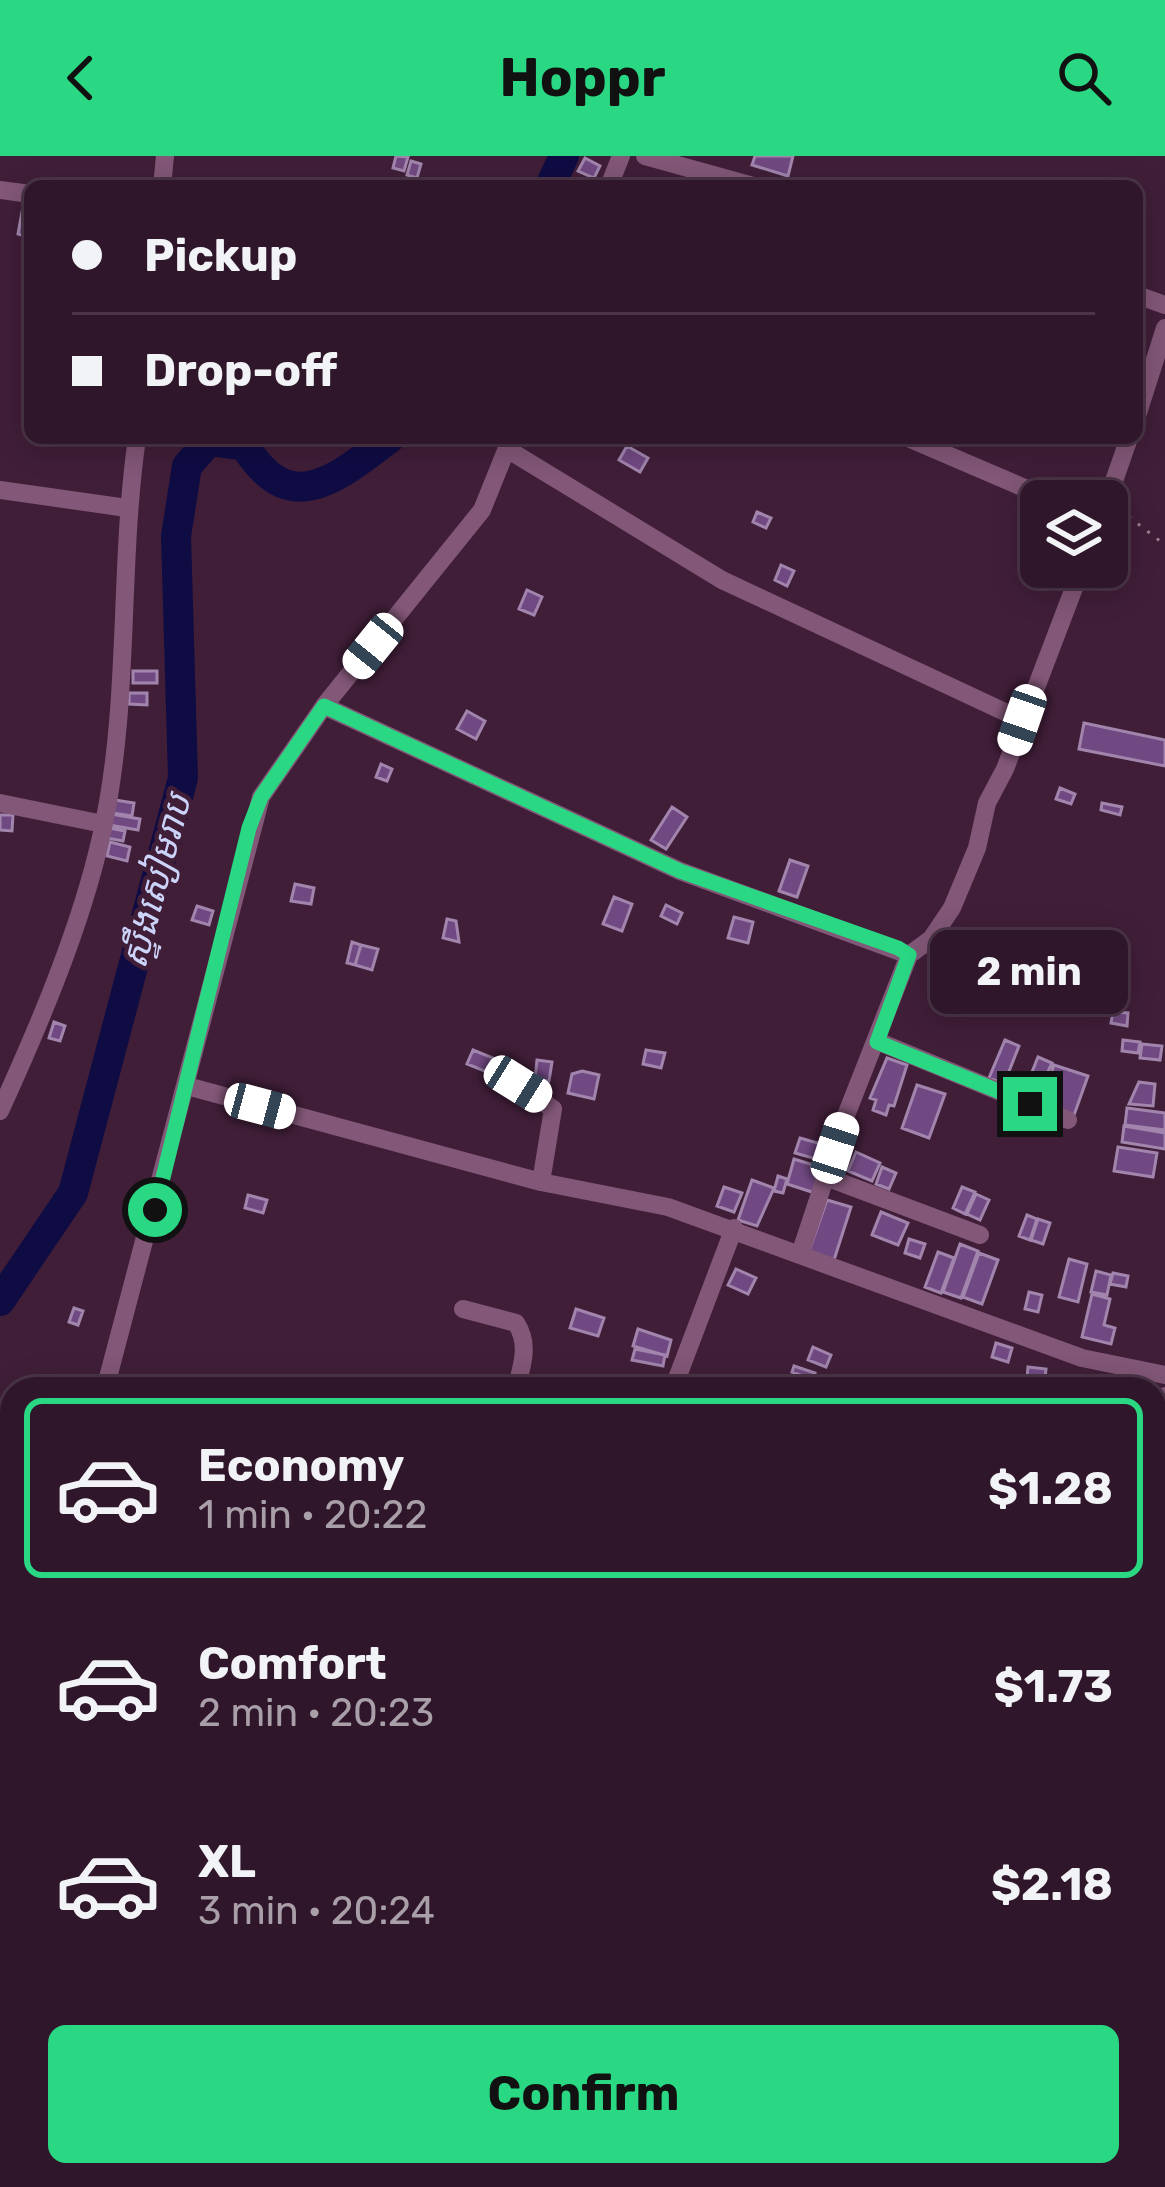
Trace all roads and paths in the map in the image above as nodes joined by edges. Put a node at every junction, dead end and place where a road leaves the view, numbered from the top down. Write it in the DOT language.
graph roads {
  1 [pos="645,156"];
  2 [pos="731,180"];
  3 [pos="1165,328"];
  4 [pos="1143,397"];
  5 [pos="136,444"];
  6 [pos="509,444"];
  7 [pos="922,444"];
  8 [pos="1127,444"];
  9 [pos="1114,480"];
  10 [pos="1020,486"];
  11 [pos="0,490"];
  12 [pos="127,508"];
  13 [pos="1128,517"];
  14 [pos="1165,545"];
  15 [pos="1074,588"];
  16 [pos="324,706"];
  17 [pos="1022,720"];
  18 [pos="0,803"];
  19 [pos="104,824"];
  20 [pos="909,955"];
  21 [pos="877,1042"];
  22 [pos="518,1084"];
  23 [pos="187,1086"];
  24 [pos="0,1111"];
  25 [pos="1068,1120"];
  26 [pos="826,1177"];
  27 [pos="541,1182"];
  28 [pos="734,1228"];
  29 [pos="980,1235"];
  30 [pos="800,1254"];
  31 [pos="464,1309"];
  32 [pos="1165,1376"];
  33 [pos="108,1377"];
  34 [pos="519,1377"];
  35 [pos="678,1377"];
  1 -- 2 [label="street"];
  3 -- 4 [label="street"];
  5 -- 12 [label="street"];
  6 -- 16 [label="street"];
  6 -- 17 [label="street"];
  7 -- 10 [label="street"];
  8 -- 9 [label="street"];
  11 -- 12 [label="street"];
  12 -- 19 [label="street"];
  13 -- 14 [label="path"];
  15 -- 17 [label="street"];
  16 -- 20 [label="street"];
  16 -- 23 [label="street"];
  17 -- 20 [label="street"];
  18 -- 19 [label="street"];
  19 -- 24 [label="street"];
  20 -- 21 [label="street"];
  21 -- 25 [label="street"];
  21 -- 26 [label="street"];
  22 -- 27 [label="street"];
  23 -- 27 [label="street"];
  23 -- 33 [label="street"];
  26 -- 29 [label="street"];
  26 -- 30 [label="street"];
  27 -- 28 [label="street"];
  28 -- 30 [label="street"];
  28 -- 35 [label="street"];
  30 -- 32 [label="street"];
  31 -- 34 [label="street"];
}
